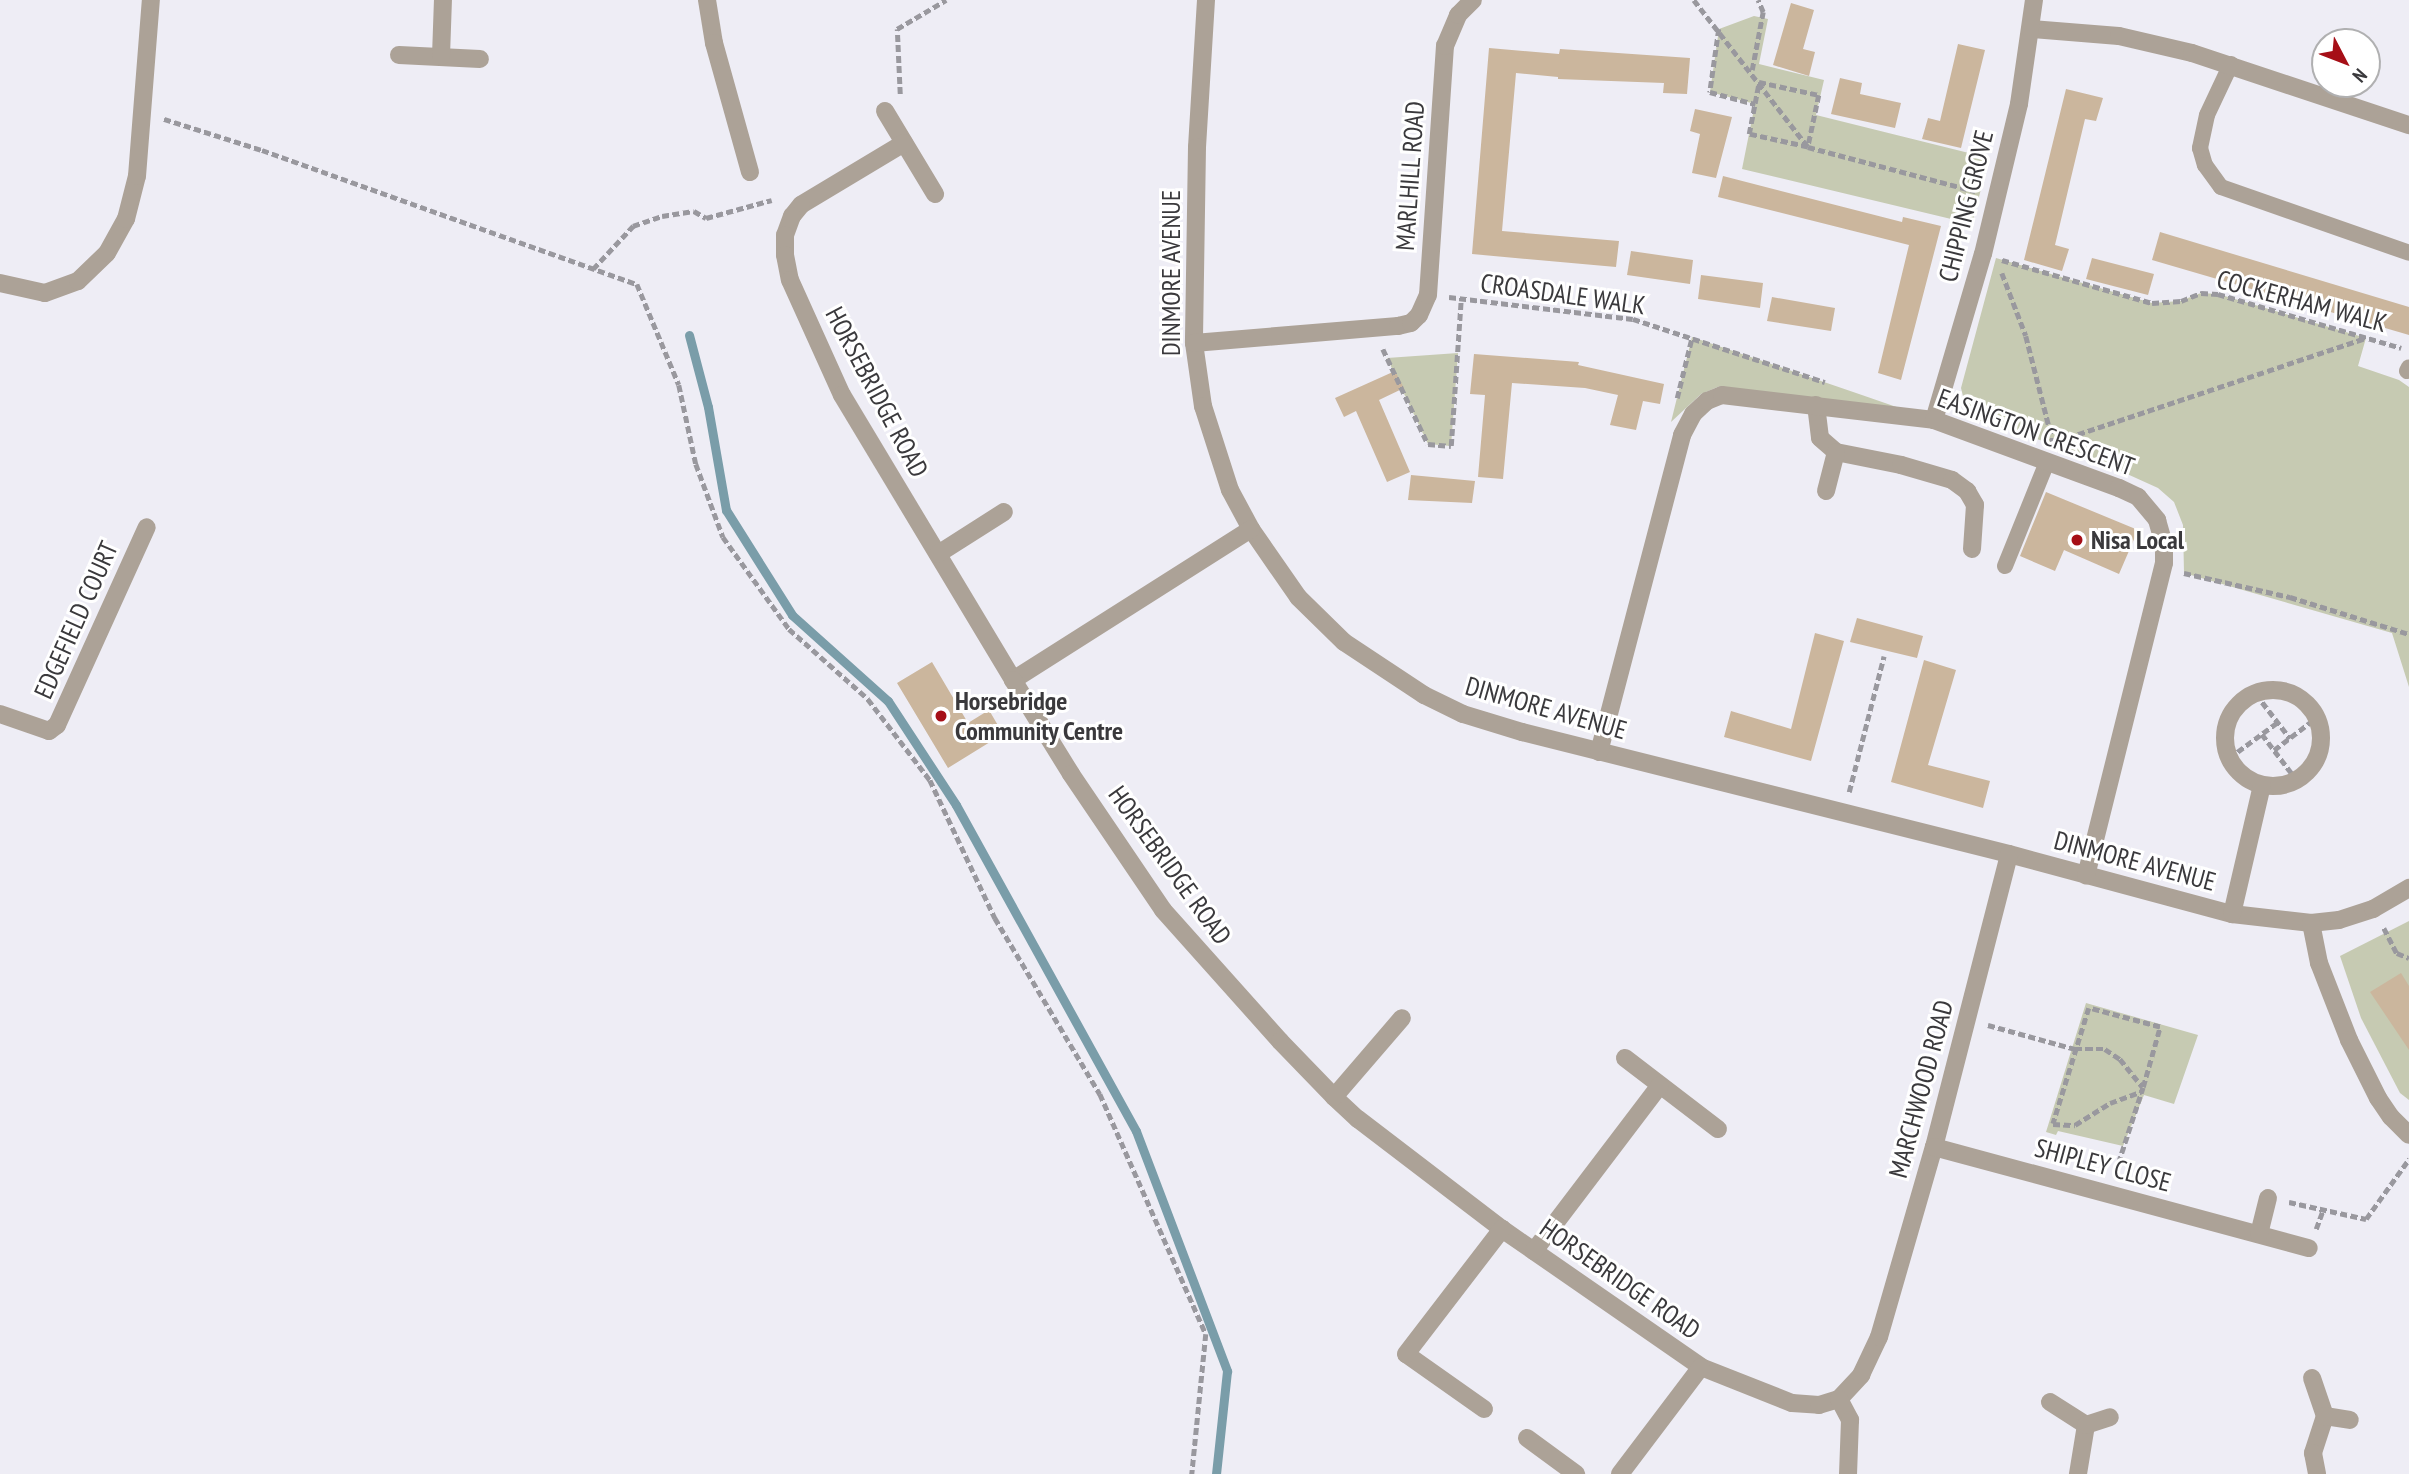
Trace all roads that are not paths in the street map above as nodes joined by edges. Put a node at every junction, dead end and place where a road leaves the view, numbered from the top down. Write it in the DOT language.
graph roads {
  1 [pos="151,0"];
  2 [pos="443,0"];
  3 [pos="707,0"];
  4 [pos="1206,0"];
  5 [pos="1473,0"];
  6 [pos="2034,0"];
  7 [pos="2031,29"];
  8 [pos="399,55"];
  9 [pos="441,57"];
  10 [pos="480,59"];
  11 [pos="2231,64"];
  12 [pos="885,111"];
  13 [pos="2409,125"];
  14 [pos="904,143"];
  15 [pos="750,172"];
  16 [pos="935,194"];
  17 [pos="2409,253"];
  18 [pos="0,283"];
  19 [pos="1194,343"];
  20 [pos="1816,405"];
  21 [pos="1934,420"];
  22 [pos="1836,452"];
  23 [pos="2047,462"];
  24 [pos="1826,491"];
  25 [pos="1004,512"];
  26 [pos="147,527"];
  27 [pos="1251,529"];
  28 [pos="1972,549"];
  29 [pos="938,554"];
  30 [pos="2005,566"];
  31 [pos="1013,680"];
  32 [pos="0,714"];
  33 [pos="1599,752"];
  34 [pos="2262,785"];
  35 [pos="2009,854"];
  36 [pos="2086,874"];
  37 [pos="2409,888"];
  38 [pos="2232,914"];
  39 [pos="2311,923"];
  40 [pos="1402,1018"];
  41 [pos="1625,1058"];
  42 [pos="1660,1085"];
  43 [pos="1334,1097"];
  44 [pos="1718,1129"];
  45 [pos="2409,1135"];
  46 [pos="1934,1147"];
  47 [pos="2268,1198"];
  48 [pos="1502,1229"];
  49 [pos="2259,1234"];
  50 [pos="2309,1248"];
  51 [pos="1534,1251"];
  52 [pos="1701,1367"];
  53 [pos="2312,1378"];
  54 [pos="1839,1399"];
  55 [pos="2050,1402"];
  56 [pos="1484,1409"];
  57 [pos="2325,1416"];
  58 [pos="2110,1417"];
  59 [pos="2350,1420"];
  60 [pos="2086,1425"];
  61 [pos="1527,1438"];
  62 [pos="1576,1474"];
  63 [pos="1620,1474"];
  64 [pos="1848,1474"];
  65 [pos="2078,1474"];
  66 [pos="2317,1474"];
  1 -- 18 [label="street"];
  2 -- 9 [label="street"];
  3 -- 15 [label="street"];
  4 -- 19 [label="street, DINMORE AVENUE"];
  5 -- 19 [label="street, MARLHILL ROAD"];
  6 -- 7 [label="street, CHIPPING GROVE"];
  7 -- 11 [label="street"];
  7 -- 21 [label="street, CHIPPING GROVE"];
  8 -- 9 [label="street"];
  9 -- 10 [label="street"];
  11 -- 13 [label="street"];
  11 -- 17 [label="lane"];
  12 -- 14 [label="street"];
  14 -- 16 [label="street"];
  14 -- 29 [label="street, HORSEBRIDGE ROAD"];
  19 -- 27 [label="street, DINMORE AVENUE"];
  20 -- 21 [label="street, EASINGTON CRESCENT"];
  20 -- 22 [label="street"];
  20 -- 33 [label="street, EASINGTON CRESCENT"];
  21 -- 23 [label="street, EASINGTON CRESCENT"];
  22 -- 24 [label="street"];
  22 -- 28 [label="street"];
  23 -- 30 [label="lane"];
  23 -- 36 [label="street, EASINGTON CRESCENT"];
  25 -- 29 [label="street"];
  26 -- 32 [label="street, EDGEFIELD COURT"];
  27 -- 31 [label="street"];
  27 -- 33 [label="street, DINMORE AVENUE"];
  29 -- 31 [label="street, HORSEBRIDGE ROAD"];
  31 -- 43 [label="street, HORSEBRIDGE ROAD"];
  33 -- 35 [label="street, DINMORE AVENUE"];
  34 -- 34 [label="street"];
  34 -- 38 [label="street"];
  35 -- 36 [label="street, DINMORE AVENUE"];
  35 -- 46 [label="street, MARCHWOOD ROAD"];
  36 -- 38 [label="street, DINMORE AVENUE"];
  37 -- 39 [label="street, DINMORE AVENUE"];
  38 -- 39 [label="street, DINMORE AVENUE"];
  39 -- 45 [label="street"];
  40 -- 43 [label="street"];
  41 -- 42 [label="street"];
  42 -- 44 [label="street"];
  42 -- 51 [label="street"];
  43 -- 48 [label="street, HORSEBRIDGE ROAD"];
  46 -- 49 [label="street, SHIPLEY CLOSE"];
  46 -- 54 [label="street, MARCHWOOD ROAD"];
  47 -- 49 [label="street"];
  48 -- 51 [label="street, HORSEBRIDGE ROAD"];
  48 -- 56 [label="street"];
  49 -- 50 [label="street, SHIPLEY CLOSE"];
  51 -- 52 [label="street, HORSEBRIDGE ROAD"];
  52 -- 54 [label="street, HORSEBRIDGE ROAD"];
  52 -- 63 [label="street"];
  53 -- 57 [label="street"];
  54 -- 64 [label="street"];
  55 -- 60 [label="street"];
  57 -- 59 [label="street"];
  57 -- 66 [label="street"];
  58 -- 60 [label="street"];
  60 -- 65 [label="street"];
  61 -- 62 [label="street"];
}
